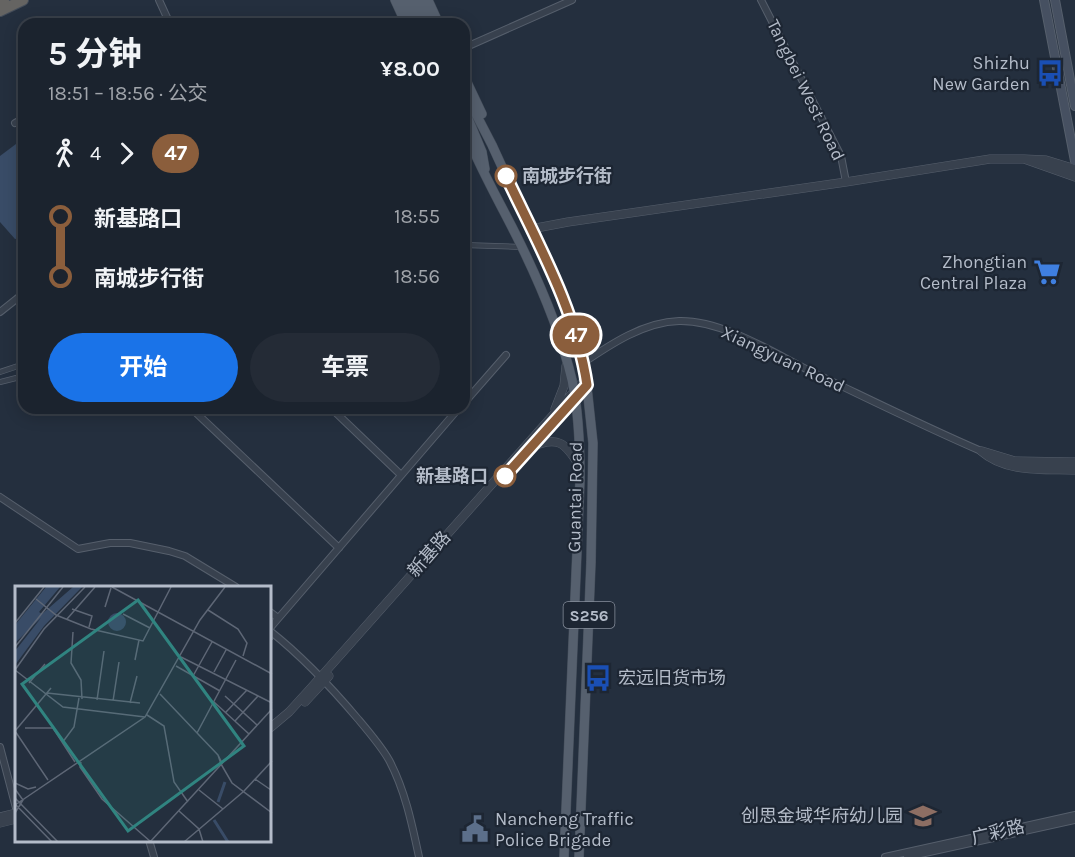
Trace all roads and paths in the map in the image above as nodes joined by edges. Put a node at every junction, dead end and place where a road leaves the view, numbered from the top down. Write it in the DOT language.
graph roads {
  1 [pos="4,0"];
  2 [pos="23,0"];
  3 [pos="159,0"];
  4 [pos="395,0"];
  5 [pos="403,0"];
  6 [pos="412,0"];
  7 [pos="420,0"];
  8 [pos="428,0"];
  9 [pos="572,0"];
  10 [pos="761,0"];
  11 [pos="1044,0"];
  12 [pos="1055,0"];
  13 [pos="0,2"];
  14 [pos="559,3"];
  15 [pos="0,11"];
  16 [pos="167,18"];
  17 [pos="403,18"];
  18 [pos="411,18"];
  19 [pos="420,18"];
  20 [pos="428,18"];
  21 [pos="437,18"];
  22 [pos="470,45"];
  23 [pos="470,88"];
  24 [pos="470,105"];
  25 [pos="1075,106"];
  26 [pos="18,121"];
  27 [pos="15,123"];
  28 [pos="470,130"];
  29 [pos="470,131"];
  30 [pos="470,134"];
  31 [pos="492,145"];
  32 [pos="470,148"];
  33 [pos="474,155"];
  34 [pos="1024,159"];
  35 [pos="1075,161"];
  36 [pos="501,167"];
  37 [pos="1075,169"];
  38 [pos="486,174"];
  39 [pos="1075,177"];
  40 [pos="846,182"];
  41 [pos="531,229"];
  42 [pos="470,245"];
  43 [pos="522,248"];
  44 [pos="18,298"];
  45 [pos="0,312"];
  46 [pos="506,355"];
  47 [pos="567,361"];
  48 [pos="583,363"];
  49 [pos="18,366"];
  50 [pos="0,372"];
  51 [pos="18,378"];
  52 [pos="0,382"];
  53 [pos="587,382"];
  54 [pos="470,395"];
  55 [pos="574,395"];
  56 [pos="197,414"];
  57 [pos="338,414"];
  58 [pos="454,414"];
  59 [pos="550,418"];
  60 [pos="530,448"];
  61 [pos="981,451"];
  62 [pos="1075,462"];
  63 [pos="580,468"];
  64 [pos="1075,470"];
  65 [pos="401,475"];
  66 [pos="0,496"];
  67 [pos="339,548"];
  68 [pos="234,586"];
  69 [pos="272,614"];
  70 [pos="278,618"];
  71 [pos="272,627"];
  72 [pos="272,632"];
  73 [pos="322,679"];
  74 [pos="272,726"];
  75 [pos="272,731"];
  76 [pos="0,747"];
  77 [pos="15,804"];
  78 [pos="15,813"];
  79 [pos="1075,815"];
  80 [pos="0,818"];
  81 [pos="15,819"];
  82 [pos="1075,820"];
  83 [pos="0,823"];
  84 [pos="150,842"];
  85 [pos="154,857"];
  86 [pos="419,857"];
  87 [pos="564,857"];
  88 [pos="581,857"];
  89 [pos="885,857"];
  90 [pos="907,857"];
  1 -- 13 [label="highway"];
  2 -- 15 [label="highway"];
  3 -- 16 [label="street"];
  4 -- 17 [label="main road"];
  5 -- 18 [label="main road"];
  6 -- 19 [label="main road"];
  7 -- 20 [label="main road"];
  8 -- 21 [label="main road"];
  9 -- 14 [label="street"];
  10 -- 40 [label="street, Tangbei West Road"];
  11 -- 35 [label="main road"];
  12 -- 25 [label="main road"];
  14 -- 22 [label="street"];
  23 -- 31 [label="main road"];
  24 -- 31 [label="main road, Guantai Road / S256"];
  26 -- 27 [label="street"];
  28 -- 36 [label="main road"];
  29 -- 38 [label="main road"];
  30 -- 33 [label="main road, Guantai Road / S256"];
  31 -- 36 [label="main road, Guantai Road / S256"];
  32 -- 33 [label="main road"];
  33 -- 38 [label="main road, Guantai Road / S256"];
  34 -- 37 [label="street"];
  34 -- 39 [label="street"];
  34 -- 40 [label="street"];
  36 -- 41 [label="main road, Guantai Road / S256"];
  38 -- 43 [label="main road, Guantai Road / S256"];
  40 -- 41 [label="street"];
  41 -- 48 [label="main road, Guantai Road / S256"];
  42 -- 43 [label="street"];
  43 -- 47 [label="main road, Guantai Road / S256"];
  44 -- 45 [label="street"];
  46 -- 54 [label="street"];
  47 -- 55 [label="main road, Guantai Road / S256"];
  47 -- 59 [label="street"];
  48 -- 53 [label="main road, Guantai Road / S256"];
  48 -- 61 [label="street, Xiangyuan Road"];
  49 -- 50 [label="street"];
  51 -- 52 [label="street"];
  53 -- 55 [label="street, 新基路"];
  53 -- 88 [label="main road, Guantai Road / S256"];
  55 -- 59 [label="street, 新基路"];
  55 -- 60 [label="street, 新基路"];
  55 -- 63 [label="main road, Guantai Road / S256"];
  56 -- 67 [label="street"];
  57 -- 65 [label="street"];
  58 -- 65 [label="street"];
  59 -- 73 [label="street, 新基路"];
  60 -- 63 [label="street"];
  60 -- 73 [label="street, 新基路"];
  61 -- 62 [label="street, Xiangyuan Road"];
  61 -- 64 [label="street, Xiangyuan Road"];
  63 -- 87 [label="main road, Guantai Road / S256"];
  65 -- 67 [label="street"];
  66 -- 68 [label="street"];
  67 -- 70 [label="street"];
  69 -- 70 [label="street"];
  70 -- 71 [label="street"];
  72 -- 73 [label="street"];
  73 -- 74 [label="street, 新基路"];
  73 -- 75 [label="street, 新基路"];
  73 -- 86 [label="street"];
  76 -- 77 [label="street"];
  78 -- 80 [label="street"];
  79 -- 89 [label="street, 广彩路"];
  81 -- 83 [label="street"];
  82 -- 90 [label="street, 广彩路"];
  84 -- 85 [label="street"];
}
